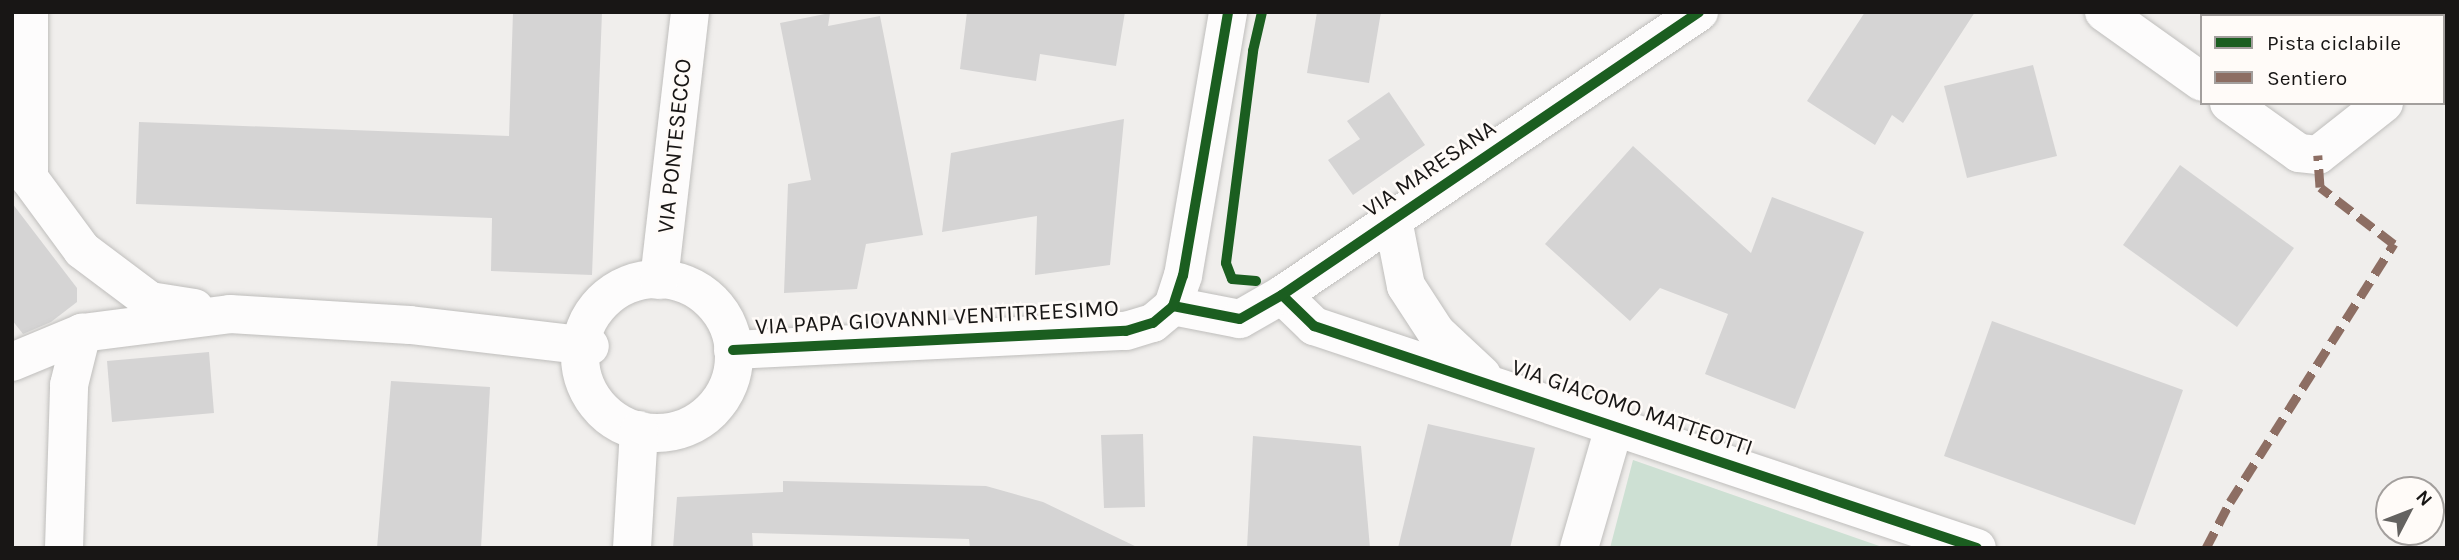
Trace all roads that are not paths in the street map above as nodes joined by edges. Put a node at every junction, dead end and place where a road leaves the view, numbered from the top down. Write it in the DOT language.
graph roads {
  1 [pos="29,12"];
  2 [pos="690,12"];
  3 [pos="1228,12"];
  4 [pos="1699,12"];
  5 [pos="2104,12"];
  6 [pos="2200,81"];
  7 [pos="2232,105"];
  8 [pos="2381,105"];
  9 [pos="1393,220"];
  10 [pos="1349,250"];
  11 [pos="659,280"];
  12 [pos="1406,286"];
  13 [pos="1282,295"];
  14 [pos="1173,306"];
  15 [pos="230,314"];
  16 [pos="82,333"];
  17 [pos="586,346"];
  18 [pos="733,350"];
  19 [pos="12,362"];
  20 [pos="1489,381"];
  21 [pos="1615,424"];
  22 [pos="639,430"];
  23 [pos="64,548"];
  24 [pos="632,548"];
  25 [pos="1579,548"];
  26 [pos="1977,548"];
  1 -- 15 [label="street"];
  2 -- 11 [label="street, VIA PONTESECCO"];
  3 -- 14 [label="street"];
  4 -- 9 [label="street, VIA MARESANA"];
  5 -- 6 [label="street"];
  7 -- 8 [label="street"];
  9 -- 10 [label="street, VIA MARESANA"];
  9 -- 12 [label="street, VIA GIACOMO MATTEOTTI"];
  10 -- 12 [label="street, VIA GIACOMO MATTEOTTI"];
  10 -- 13 [label="street, VIA MARESANA"];
  11 -- 17 [label="street"];
  11 -- 18 [label="street"];
  12 -- 20 [label="street, VIA GIACOMO MATTEOTTI"];
  13 -- 14 [label="street, VIA MARESANA"];
  13 -- 20 [label="street, VIA GIACOMO MATTEOTTI"];
  14 -- 18 [label="street, VIA PAPA GIOVANNI VENTITREESIMO"];
  15 -- 16 [label="street"];
  15 -- 17 [label="street"];
  16 -- 19 [label="street"];
  16 -- 23 [label="street"];
  17 -- 22 [label="street"];
  18 -- 22 [label="street"];
  20 -- 21 [label="street, VIA GIACOMO MATTEOTTI"];
  21 -- 25 [label="street, VIA GIACOMO MATTEOTTI"];
  21 -- 26 [label="street, VIA GIACOMO MATTEOTTI"];
  22 -- 24 [label="street"];
}
